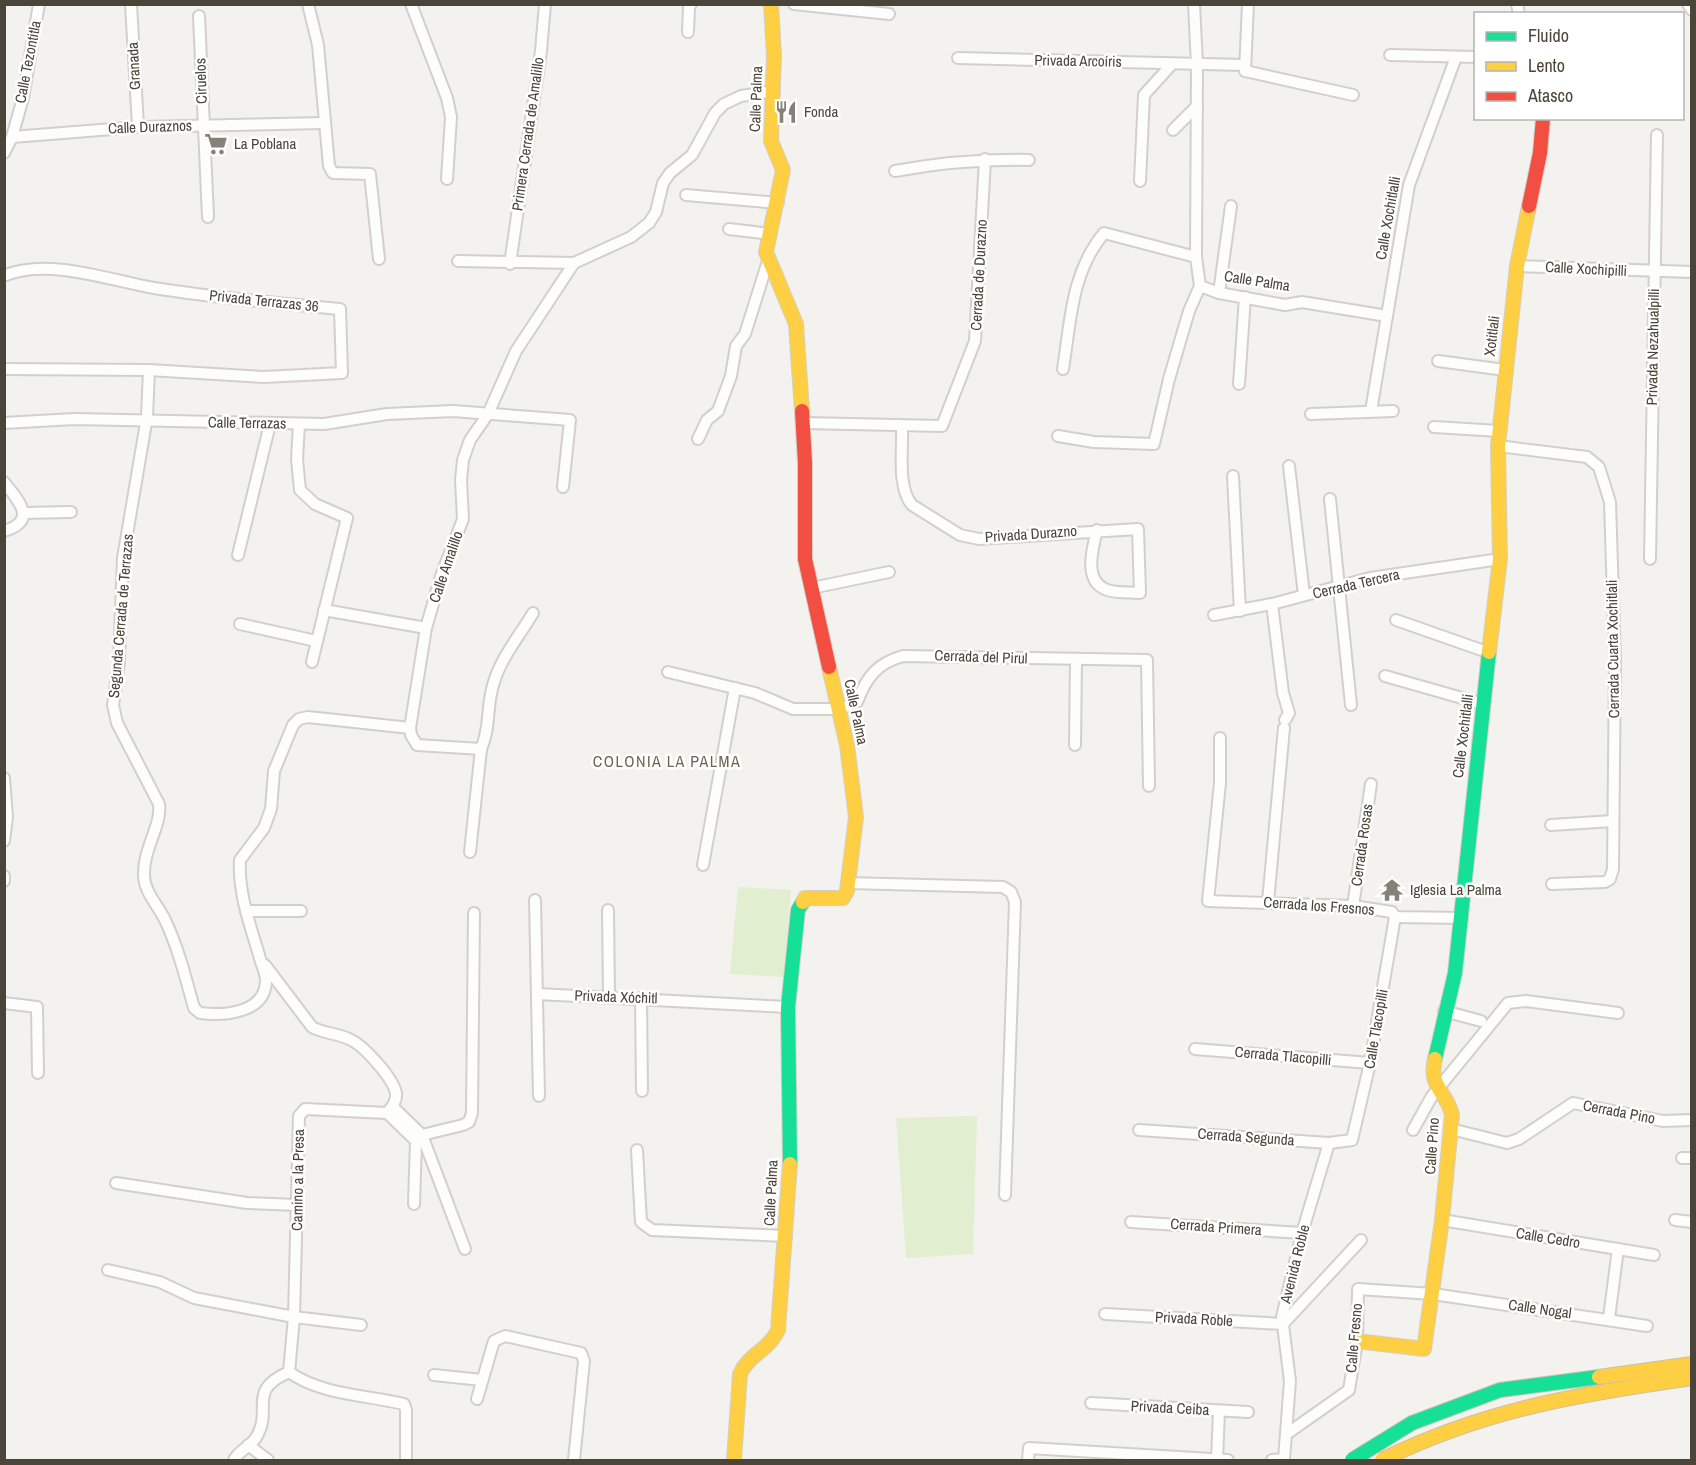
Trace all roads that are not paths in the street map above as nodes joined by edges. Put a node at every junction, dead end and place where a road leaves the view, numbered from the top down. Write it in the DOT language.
graph roads {
  1 [pos="39,4"];
  2 [pos="131,4"];
  3 [pos="308,4"];
  4 [pos="411,4"];
  5 [pos="545,4"];
  6 [pos="691,4"];
  7 [pos="771,4"];
  8 [pos="794,4"];
  9 [pos="1194,4"];
  10 [pos="1248,4"];
  11 [pos="1688,4"];
  12 [pos="1692,10"];
  13 [pos="889,14"];
  14 [pos="199,16"];
  15 [pos="688,32"];
  16 [pos="1390,55"];
  17 [pos="1456,57"];
  18 [pos="1474,57"];
  19 [pos="958,58"];
  20 [pos="1172,64"];
  21 [pos="1197,65"];
  22 [pos="1245,65"];
  23 [pos="774,91"];
  24 [pos="1353,95"];
  25 [pos="1197,106"];
  26 [pos="1543,120"];
  27 [pos="325,123"];
  28 [pos="202,125"];
  29 [pos="138,127"];
  30 [pos="1173,130"];
  31 [pos="1657,135"];
  32 [pos="12,137"];
  33 [pos="4,153"];
  34 [pos="985,159"];
  35 [pos="1029,160"];
  36 [pos="895,171"];
  37 [pos="447,179"];
  38 [pos="1140,181"];
  39 [pos="686,195"];
  40 [pos="778,202"];
  41 [pos="1231,206"];
  42 [pos="208,217"];
  43 [pos="729,230"];
  44 [pos="771,234"];
  45 [pos="1196,256"];
  46 [pos="379,259"];
  47 [pos="458,261"];
  48 [pos="768,261"];
  49 [pos="574,263"];
  50 [pos="510,264"];
  51 [pos="1517,266"];
  52 [pos="1653,272"];
  53 [pos="1692,272"];
  54 [pos="6,275"];
  55 [pos="1200,286"];
  56 [pos="1219,293"];
  57 [pos="1245,297"];
  58 [pos="1387,316"];
  59 [pos="1438,361"];
  60 [pos="4,369"];
  61 [pos="1063,369"];
  62 [pos="149,370"];
  63 [pos="1505,370"];
  64 [pos="1239,384"];
  65 [pos="1371,411"];
  66 [pos="1393,411"];
  67 [pos="488,414"];
  68 [pos="1311,414"];
  69 [pos="146,421"];
  70 [pos="4,423"];
  71 [pos="803,423"];
  72 [pos="270,424"];
  73 [pos="299,424"];
  74 [pos="902,427"];
  75 [pos="1434,427"];
  76 [pos="1499,431"];
  77 [pos="1058,436"];
  78 [pos="698,439"];
  79 [pos="1498,446"];
  80 [pos="1289,466"];
  81 [pos="1233,476"];
  82 [pos="4,482"];
  83 [pos="563,487"];
  84 [pos="1330,499"];
  85 [pos="71,512"];
  86 [pos="23,513"];
  87 [pos="1096,530"];
  88 [pos="4,531"];
  89 [pos="238,555"];
  90 [pos="1500,559"];
  91 [pos="1650,559"];
  92 [pos="889,572"];
  93 [pos="1338,586"];
  94 [pos="812,588"];
  95 [pos="1304,595"];
  96 [pos="1272,604"];
  97 [pos="324,610"];
  98 [pos="1240,611"];
  99 [pos="533,614"];
  100 [pos="1214,615"];
  101 [pos="1396,620"];
  102 [pos="240,624"];
  103 [pos="426,628"];
  104 [pos="316,641"];
  105 [pos="1490,653"];
  106 [pos="1076,660"];
  107 [pos="312,662"];
  108 [pos="668,672"];
  109 [pos="1385,676"];
  110 [pos="735,688"];
  111 [pos="1484,704"];
  112 [pos="1351,705"];
  113 [pos="840,710"];
  114 [pos="410,728"];
  115 [pos="1220,738"];
  116 [pos="1075,745"];
  117 [pos="481,749"];
  118 [pos="4,778"];
  119 [pos="1371,784"];
  120 [pos="1149,786"];
  121 [pos="1613,821"];
  122 [pos="1551,825"];
  123 [pos="4,842"];
  124 [pos="470,852"];
  125 [pos="703,865"];
  126 [pos="4,876"];
  127 [pos="4,881"];
  128 [pos="848,883"];
  129 [pos="1552,884"];
  130 [pos="535,900"];
  131 [pos="1268,902"];
  132 [pos="1353,906"];
  133 [pos="608,910"];
  134 [pos="246,911"];
  135 [pos="301,911"];
  136 [pos="474,913"];
  137 [pos="1395,917"];
  138 [pos="1462,918"];
  139 [pos="259,958"];
  140 [pos="538,994"];
  141 [pos="609,997"];
  142 [pos="640,998"];
  143 [pos="4,1003"];
  144 [pos="788,1007"];
  145 [pos="1444,1011"];
  146 [pos="1618,1013"];
  147 [pos="1481,1021"];
  148 [pos="1195,1049"];
  149 [pos="1370,1063"];
  150 [pos="38,1074"];
  151 [pos="1437,1090"];
  152 [pos="642,1091"];
  153 [pos="539,1096"];
  154 [pos="390,1110"];
  155 [pos="1692,1120"];
  156 [pos="1451,1129"];
  157 [pos="1139,1130"];
  158 [pos="1413,1130"];
  159 [pos="422,1135"];
  160 [pos="1352,1140"];
  161 [pos="1329,1143"];
  162 [pos="637,1150"];
  163 [pos="116,1183"];
  164 [pos="1005,1195"];
  165 [pos="414,1204"];
  166 [pos="297,1205"];
  167 [pos="1442,1220"];
  168 [pos="1675,1220"];
  169 [pos="1131,1222"];
  170 [pos="1692,1222"];
  171 [pos="1302,1233"];
  172 [pos="786,1236"];
  173 [pos="1361,1240"];
  174 [pos="465,1249"];
  175 [pos="1618,1250"];
  176 [pos="1653,1255"];
  177 [pos="108,1270"];
  178 [pos="1432,1294"];
  179 [pos="1105,1314"];
  180 [pos="294,1317"];
  181 [pos="1610,1318"];
  182 [pos="1283,1324"];
  183 [pos="361,1325"];
  184 [pos="1647,1326"];
  185 [pos="1357,1341"];
  186 [pos="1692,1364"];
  187 [pos="289,1372"];
  188 [pos="434,1375"];
  189 [pos="1692,1378"];
  190 [pos="482,1380"];
  191 [pos="477,1399"];
  192 [pos="1091,1403"];
  193 [pos="1219,1411"];
  194 [pos="1248,1412"];
  195 [pos="1288,1433"];
  196 [pos="248,1445"];
  197 [pos="1221,1460"];
  198 [pos="234,1461"];
  199 [pos="268,1461"];
  200 [pos="406,1461"];
  201 [pos="574,1461"];
  202 [pos="734,1461"];
  203 [pos="1028,1461"];
  204 [pos="1272,1461"];
  205 [pos="1352,1461"];
  206 [pos="1382,1461"];
  1 -- 32 [label="street, Calle Tezontitla"];
  2 -- 29 [label="street, Granada"];
  3 -- 27 [label="street"];
  4 -- 37 [label="street"];
  5 -- 50 [label="street, Primera Cerrada de Amalillo"];
  6 -- 15 [label="street"];
  7 -- 23 [label="main road, Calle Palma"];
  8 -- 13 [label="street"];
  9 -- 21 [label="street"];
  10 -- 22 [label="street"];
  11 -- 12 [label="street"];
  14 -- 28 [label="street, Ciruelos"];
  16 -- 17 [label="street"];
  17 -- 18 [label="street"];
  17 -- 58 [label="street, Calle Xochitlalli"];
  19 -- 20 [label="street, Privada Arcoíris"];
  20 -- 21 [label="street, Privada Arcoíris"];
  20 -- 38 [label="street"];
  21 -- 22 [label="street"];
  21 -- 25 [label="street"];
  22 -- 24 [label="street"];
  23 -- 40 [label="main road, Calle Palma"];
  23 -- 49 [label="street"];
  25 -- 30 [label="street"];
  25 -- 45 [label="street"];
  26 -- 51 [label="main road, Xotitlali"];
  27 -- 28 [label="street, Calle Duraznos"];
  27 -- 46 [label="street"];
  28 -- 29 [label="street, Calle Duraznos"];
  28 -- 42 [label="street, Ciruelos"];
  29 -- 32 [label="street, Calle Duraznos"];
  31 -- 52 [label="street, Privada Nezahualpilli"];
  32 -- 33 [label="street, Calle Tezontitla"];
  34 -- 35 [label="street"];
  34 -- 36 [label="street"];
  34 -- 74 [label="street, Cerrada de Durazno"];
  39 -- 40 [label="street"];
  40 -- 44 [label="main road, Calle Palma"];
  41 -- 56 [label="street"];
  43 -- 44 [label="street"];
  44 -- 48 [label="main road, Calle Palma"];
  45 -- 55 [label="street"];
  45 -- 61 [label="street"];
  47 -- 50 [label="street"];
  48 -- 71 [label="main road, Calle Palma"];
  48 -- 78 [label="street"];
  49 -- 50 [label="street"];
  49 -- 67 [label="street, Calle Amalillo"];
  51 -- 52 [label="street, Calle Xochipilli"];
  51 -- 63 [label="main road, Xotitlali"];
  52 -- 53 [label="street, Calle Xochipilli"];
  52 -- 91 [label="street, Privada Nezahualpilli"];
  54 -- 62 [label="street, Privada Terrazas 36"];
  55 -- 56 [label="street, Calle Palma"];
  55 -- 77 [label="street"];
  56 -- 57 [label="street, Calle Palma"];
  57 -- 58 [label="street, Calle Palma"];
  57 -- 64 [label="street"];
  58 -- 65 [label="street, Calle Xochitlalli"];
  59 -- 63 [label="street"];
  60 -- 62 [label="street, Privada Terrazas 36"];
  62 -- 69 [label="street"];
  63 -- 76 [label="main road, Xotitlali"];
  65 -- 66 [label="street"];
  65 -- 68 [label="street"];
  67 -- 73 [label="street, Calle Terrazas"];
  67 -- 83 [label="street, Calle Terrazas"];
  67 -- 103 [label="street, Calle Amalillo"];
  69 -- 70 [label="street, Calle Terrazas"];
  69 -- 72 [label="street, Calle Terrazas"];
  69 -- 139 [label="street, Segunda Cerrada de Terrazas"];
  71 -- 74 [label="street, Cerrada de Durazno"];
  71 -- 94 [label="main road, Calle Palma"];
  72 -- 73 [label="street, Calle Terrazas"];
  72 -- 89 [label="street"];
  73 -- 97 [label="street"];
  74 -- 87 [label="street, Privada Durazno"];
  75 -- 76 [label="street"];
  76 -- 79 [label="main road, Xotitlali"];
  79 -- 90 [label="main road, Xotitlali"];
  79 -- 121 [label="street, Cerrada Cuarta Xochitlali"];
  80 -- 95 [label="street"];
  81 -- 98 [label="street"];
  82 -- 86 [label="street"];
  84 -- 93 [label="street"];
  85 -- 86 [label="street"];
  86 -- 88 [label="street"];
  87 -- 87 [label="street, Privada Durazno"];
  90 -- 93 [label="street, Cerrada Tercera"];
  90 -- 105 [label="main road, Calle Xochitlalli"];
  92 -- 94 [label="street"];
  93 -- 95 [label="street, Cerrada Tercera"];
  93 -- 112 [label="street"];
  94 -- 113 [label="main road, Calle Palma"];
  95 -- 96 [label="street, Cerrada Tercera"];
  96 -- 98 [label="street, Cerrada Tercera"];
  96 -- 131 [label="street"];
  97 -- 103 [label="street"];
  97 -- 104 [label="street"];
  98 -- 100 [label="street, Cerrada Tercera"];
  99 -- 117 [label="street"];
  101 -- 105 [label="street"];
  102 -- 104 [label="street"];
  103 -- 114 [label="street, Calle Amalillo"];
  104 -- 107 [label="street"];
  105 -- 111 [label="main road, Calle Xochitlalli"];
  106 -- 113 [label="street, Cerrada del Pirul"];
  106 -- 116 [label="street"];
  106 -- 120 [label="street, Cerrada del Pirul"];
  108 -- 110 [label="street"];
  109 -- 111 [label="street"];
  110 -- 113 [label="street"];
  110 -- 125 [label="street"];
  111 -- 138 [label="main road, Calle Xochitlalli"];
  113 -- 128 [label="main road, Calle Palma"];
  114 -- 117 [label="street"];
  114 -- 134 [label="street"];
  115 -- 131 [label="street, Cerrada los Fresnos"];
  117 -- 124 [label="street"];
  118 -- 123 [label="street"];
  119 -- 132 [label="street, Cerrada Rosas"];
  121 -- 122 [label="street"];
  121 -- 129 [label="street, Cerrada Cuarta Xochitlali"];
  126 -- 127 [label="street"];
  128 -- 144 [label="main road, Calle Palma"];
  128 -- 164 [label="street"];
  130 -- 140 [label="street"];
  131 -- 132 [label="street, Cerrada los Fresnos"];
  132 -- 137 [label="street, Cerrada los Fresnos"];
  133 -- 141 [label="street"];
  134 -- 135 [label="street"];
  134 -- 139 [label="street"];
  136 -- 159 [label="street"];
  137 -- 138 [label="street, Cerrada los Fresnos"];
  137 -- 149 [label="street, Calle Tlacopilli"];
  138 -- 145 [label="main road, Calle Pino"];
  139 -- 154 [label="street"];
  140 -- 141 [label="street, Privada Xóchitl"];
  140 -- 153 [label="street"];
  141 -- 142 [label="street, Privada Xóchitl"];
  142 -- 144 [label="street, Privada Xóchitl"];
  142 -- 152 [label="street"];
  143 -- 150 [label="street"];
  144 -- 172 [label="main road, Calle Palma"];
  145 -- 147 [label="street"];
  145 -- 151 [label="main road, Calle Pino"];
  146 -- 151 [label="street"];
  148 -- 149 [label="street, Cerrada Tlacopilli"];
  149 -- 160 [label="street, Calle Tlacopilli"];
  151 -- 156 [label="main road, Calle Pino"];
  151 -- 158 [label="street"];
  154 -- 159 [label="street"];
  154 -- 165 [label="street"];
  154 -- 166 [label="street, Camino a la Presa"];
  155 -- 156 [label="street, Cerrada Pino"];
  156 -- 167 [label="main road, Calle Pino"];
  157 -- 161 [label="street, Cerrada Segunda"];
  159 -- 174 [label="street"];
  160 -- 161 [label="street, Cerrada Segunda"];
  161 -- 171 [label="street, Avenida Roble"];
  162 -- 172 [label="street"];
  163 -- 166 [label="street"];
  166 -- 180 [label="street, Camino a la Presa"];
  167 -- 175 [label="street, Calle Cedro"];
  167 -- 178 [label="main road, Calle Pino"];
  168 -- 170 [label="street"];
  169 -- 171 [label="street, Cerrada Primera"];
  171 -- 182 [label="street, Avenida Roble"];
  172 -- 202 [label="main road, Calle Palma"];
  173 -- 182 [label="street"];
  175 -- 176 [label="street, Calle Cedro"];
  175 -- 181 [label="street"];
  177 -- 180 [label="street"];
  178 -- 181 [label="street, Calle Nogal"];
  178 -- 185 [label="main road, Calle Pino"];
  178 -- 185 [label="street, Calle Fresno"];
  179 -- 182 [label="street, Privada Roble"];
  180 -- 183 [label="street"];
  180 -- 187 [label="street, Camino a la Presa"];
  181 -- 184 [label="street, Calle Nogal"];
  182 -- 195 [label="street, Avenida Roble"];
  185 -- 195 [label="street, Calle Fresno"];
  186 -- 205 [label="main road, bridge"];
  187 -- 196 [label="street"];
  187 -- 200 [label="street"];
  188 -- 190 [label="street"];
  189 -- 206 [label="main road, bridge"];
  190 -- 191 [label="street"];
  190 -- 201 [label="street"];
  192 -- 193 [label="street, Privada Ceiba"];
  193 -- 194 [label="street, Privada Ceiba"];
  193 -- 197 [label="street"];
  195 -- 204 [label="street, Avenida Roble"];
  196 -- 198 [label="street"];
  196 -- 199 [label="street"];
  197 -- 203 [label="street"];
}
